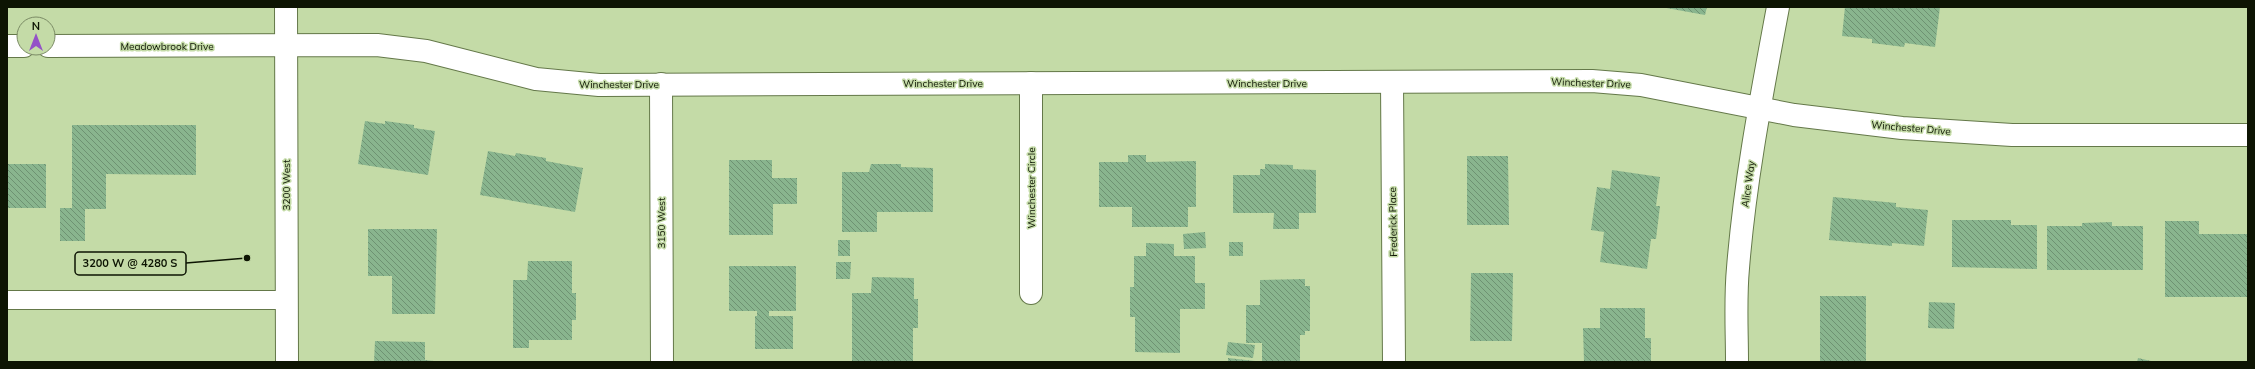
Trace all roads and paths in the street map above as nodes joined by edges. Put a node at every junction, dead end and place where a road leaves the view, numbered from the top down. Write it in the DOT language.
graph roads {
  1 [pos="286,7"];
  2 [pos="1778,7"];
  3 [pos="56,46"];
  4 [pos="286,46"];
  5 [pos="1392,82"];
  6 [pos="1031,83"];
  7 [pos="661,84"];
  8 [pos="1760,109"];
  9 [pos="2248,134"];
  10 [pos="1031,293"];
  11 [pos="7,300"];
  12 [pos="287,300"];
  13 [pos="287,362"];
  14 [pos="662,362"];
  15 [pos="1394,362"];
  16 [pos="1737,362"];
  1 -- 4 [label="street, 3200 West"];
  2 -- 8 [label="street, Alice Way"];
  3 -- 4 [label="street, Meadowbrook Drive"];
  4 -- 7 [label="street, Winchester Drive"];
  4 -- 12 [label="street, 3200 West"];
  5 -- 6 [label="street, Winchester Drive"];
  5 -- 8 [label="street, Winchester Drive"];
  5 -- 15 [label="street, Frederick Place"];
  6 -- 7 [label="street, Winchester Drive"];
  6 -- 10 [label="street, Winchester Circle"];
  7 -- 14 [label="street, 3150 West"];
  8 -- 9 [label="street, Winchester Drive"];
  8 -- 16 [label="street, Alice Way"];
  11 -- 12 [label="lane"];
  12 -- 13 [label="street, 3200 West"];
}
